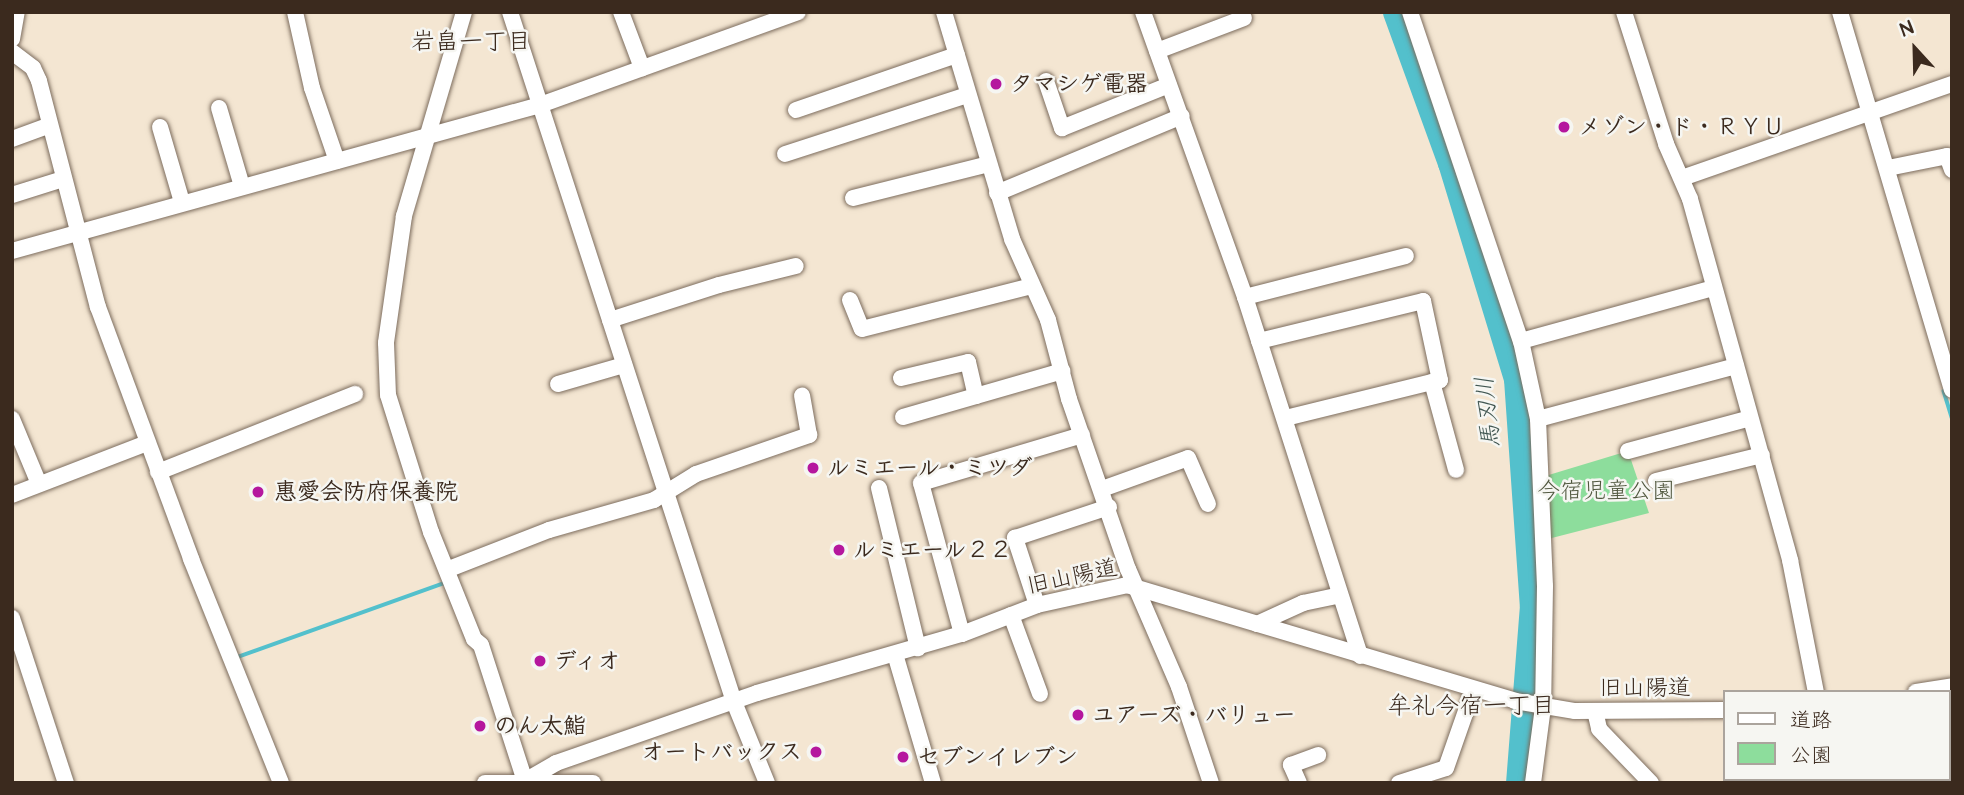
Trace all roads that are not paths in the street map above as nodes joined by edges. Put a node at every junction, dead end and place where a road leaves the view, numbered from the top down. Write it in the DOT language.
graph roads {
  1 [pos="17,12"];
  2 [pos="295,12"];
  3 [pos="464,12"];
  4 [pos="510,12"];
  5 [pos="621,12"];
  6 [pos="799,12"];
  7 [pos="944,12"];
  8 [pos="1143,12"];
  9 [pos="1410,12"];
  10 [pos="1624,12"];
  11 [pos="1840,12"];
  12 [pos="1244,18"];
  13 [pos="12,39"];
  14 [pos="1157,51"];
  15 [pos="12,52"];
  16 [pos="957,55"];
  17 [pos="642,68"];
  18 [pos="1046,81"];
  19 [pos="1952,84"];
  20 [pos="1169,85"];
  21 [pos="968,95"];
  22 [pos="540,105"];
  23 [pos="219,108"];
  24 [pos="796,110"];
  25 [pos="1871,111"];
  26 [pos="1182,116"];
  27 [pos="50,125"];
  28 [pos="160,127"];
  29 [pos="424,135"];
  30 [pos="12,139"];
  31 [pos="785,154"];
  32 [pos="337,161"];
  33 [pos="988,163"];
  34 [pos="1888,168"];
  35 [pos="1952,170"];
  36 [pos="1682,178"];
  37 [pos="63,179"];
  38 [pos="242,186"];
  39 [pos="997,193"];
  40 [pos="12,195"];
  41 [pos="853,198"];
  42 [pos="182,202"];
  43 [pos="76,231"];
  44 [pos="12,251"];
  45 [pos="1406,256"];
  46 [pos="796,266"];
  47 [pos="1032,286"];
  48 [pos="1713,288"];
  49 [pos="1245,297"];
  50 [pos="850,300"];
  51 [pos="610,320"];
  52 [pos="1259,341"];
  53 [pos="1521,341"];
  54 [pos="1946,346"];
  55 [pos="624,365"];
  56 [pos="1736,366"];
  57 [pos="1062,371"];
  58 [pos="901,378"];
  59 [pos="1432,382"];
  60 [pos="558,384"];
  61 [pos="1952,390"];
  62 [pos="355,394"];
  63 [pos="802,396"];
  64 [pos="976,396"];
  65 [pos="903,417"];
  66 [pos="1285,418"];
  67 [pos="1750,418"];
  68 [pos="12,419"];
  69 [pos="1538,419"];
  70 [pos="1082,435"];
  71 [pos="146,443"];
  72 [pos="1628,451"];
  73 [pos="1762,455"];
  74 [pos="1456,470"];
  75 [pos="158,472"];
  76 [pos="1656,481"];
  77 [pos="39,484"];
  78 [pos="879,488"];
  79 [pos="1102,488"];
  80 [pos="666,493"];
  81 [pos="12,495"];
  82 [pos="1208,505"];
  83 [pos="1109,507"];
  84 [pos="449,569"];
  85 [pos="1136,588"];
  86 [pos="1340,595"];
  87 [pos="1037,605"];
  88 [pos="1011,615"];
  89 [pos="12,618"];
  90 [pos="1257,624"];
  91 [pos="962,634"];
  92 [pos="918,648"];
  93 [pos="895,654"];
  94 [pos="1360,656"];
  95 [pos="1952,686"];
  96 [pos="1816,690"];
  97 [pos="1928,690"];
  98 [pos="1473,691"];
  99 [pos="1040,694"];
  100 [pos="734,702"];
  101 [pos="1540,706"];
  102 [pos="1595,710"];
  103 [pos="1722,710"];
  104 [pos="1318,755"];
  105 [pos="525,781"];
  106 [pos="66,783"];
  107 [pos="281,783"];
  108 [pos="485,783"];
  109 [pos="593,783"];
  110 [pos="767,783"];
  111 [pos="933,783"];
  112 [pos="1211,783"];
  113 [pos="1299,783"];
  114 [pos="1399,783"];
  115 [pos="1533,783"];
  116 [pos="1651,783"];
  1 -- 13 [label="street"];
  2 -- 32 [label="street"];
  3 -- 29 [label="street"];
  4 -- 22 [label="street"];
  5 -- 17 [label="street"];
  6 -- 17 [label="street"];
  7 -- 16 [label="street"];
  8 -- 14 [label="street"];
  9 -- 53 [label="street"];
  10 -- 36 [label="street"];
  11 -- 25 [label="street"];
  12 -- 14 [label="street"];
  14 -- 20 [label="street"];
  15 -- 27 [label="street"];
  16 -- 21 [label="street"];
  16 -- 24 [label="street"];
  17 -- 22 [label="street"];
  18 -- 20 [label="street"];
  19 -- 25 [label="street"];
  20 -- 26 [label="street"];
  21 -- 31 [label="street"];
  21 -- 33 [label="street"];
  22 -- 29 [label="street"];
  22 -- 51 [label="street"];
  23 -- 38 [label="street"];
  25 -- 34 [label="street"];
  25 -- 36 [label="street"];
  26 -- 39 [label="street"];
  26 -- 49 [label="street"];
  27 -- 30 [label="street"];
  27 -- 37 [label="street"];
  28 -- 42 [label="street"];
  29 -- 32 [label="street"];
  29 -- 84 [label="street"];
  32 -- 38 [label="street"];
  33 -- 39 [label="street"];
  33 -- 41 [label="street"];
  34 -- 35 [label="street"];
  34 -- 54 [label="street"];
  36 -- 48 [label="street"];
  37 -- 40 [label="street"];
  37 -- 43 [label="street"];
  38 -- 42 [label="street"];
  39 -- 47 [label="street"];
  42 -- 43 [label="street"];
  43 -- 44 [label="street"];
  43 -- 71 [label="street"];
  45 -- 49 [label="street"];
  46 -- 51 [label="street"];
  47 -- 50 [label="street"];
  47 -- 57 [label="street"];
  48 -- 53 [label="street"];
  48 -- 56 [label="street"];
  49 -- 52 [label="street"];
  51 -- 55 [label="street"];
  52 -- 59 [label="street"];
  52 -- 66 [label="street"];
  53 -- 69 [label="street"];
  54 -- 61 [label="street"];
  55 -- 60 [label="street"];
  55 -- 80 [label="street"];
  56 -- 67 [label="street"];
  56 -- 69 [label="street"];
  57 -- 64 [label="street"];
  57 -- 70 [label="street"];
  58 -- 64 [label="street"];
  59 -- 66 [label="street"];
  59 -- 74 [label="street"];
  62 -- 75 [label="street"];
  63 -- 80 [label="street"];
  64 -- 65 [label="street"];
  66 -- 86 [label="street"];
  67 -- 72 [label="street"];
  67 -- 73 [label="street"];
  68 -- 77 [label="street"];
  69 -- 101 [label="street"];
  70 -- 79 [label="street"];
  70 -- 91 [label="street"];
  71 -- 75 [label="street"];
  71 -- 77 [label="street"];
  73 -- 76 [label="street"];
  73 -- 96 [label="street"];
  75 -- 107 [label="street"];
  77 -- 81 [label="street"];
  78 -- 92 [label="street"];
  79 -- 82 [label="street"];
  79 -- 83 [label="street"];
  80 -- 84 [label="street"];
  80 -- 100 [label="street"];
  83 -- 85 [label="street"];
  83 -- 87 [label="street"];
  84 -- 105 [label="street"];
  85 -- 87 [label="street, 旧山陽道"];
  85 -- 90 [label="street, 旧山陽道"];
  85 -- 112 [label="street"];
  86 -- 90 [label="street"];
  86 -- 94 [label="street"];
  87 -- 88 [label="street, 旧山陽道"];
  88 -- 91 [label="street, 旧山陽道"];
  88 -- 99 [label="street"];
  89 -- 106 [label="street"];
  90 -- 94 [label="street, 旧山陽道"];
  91 -- 92 [label="street, 旧山陽道"];
  92 -- 93 [label="street, 旧山陽道"];
  93 -- 100 [label="street, 旧山陽道"];
  93 -- 111 [label="street"];
  94 -- 98 [label="street, 旧山陽道"];
  95 -- 97 [label="street"];
  98 -- 101 [label="street, 旧山陽道"];
  98 -- 114 [label="street"];
  100 -- 105 [label="street, 旧山陽道"];
  100 -- 110 [label="street"];
  101 -- 102 [label="street, 旧山陽道"];
  101 -- 115 [label="street"];
  102 -- 103 [label="street, 旧山陽道"];
  102 -- 116 [label="street"];
  104 -- 113 [label="street"];
  105 -- 108 [label="street"];
  105 -- 109 [label="street"];
}
